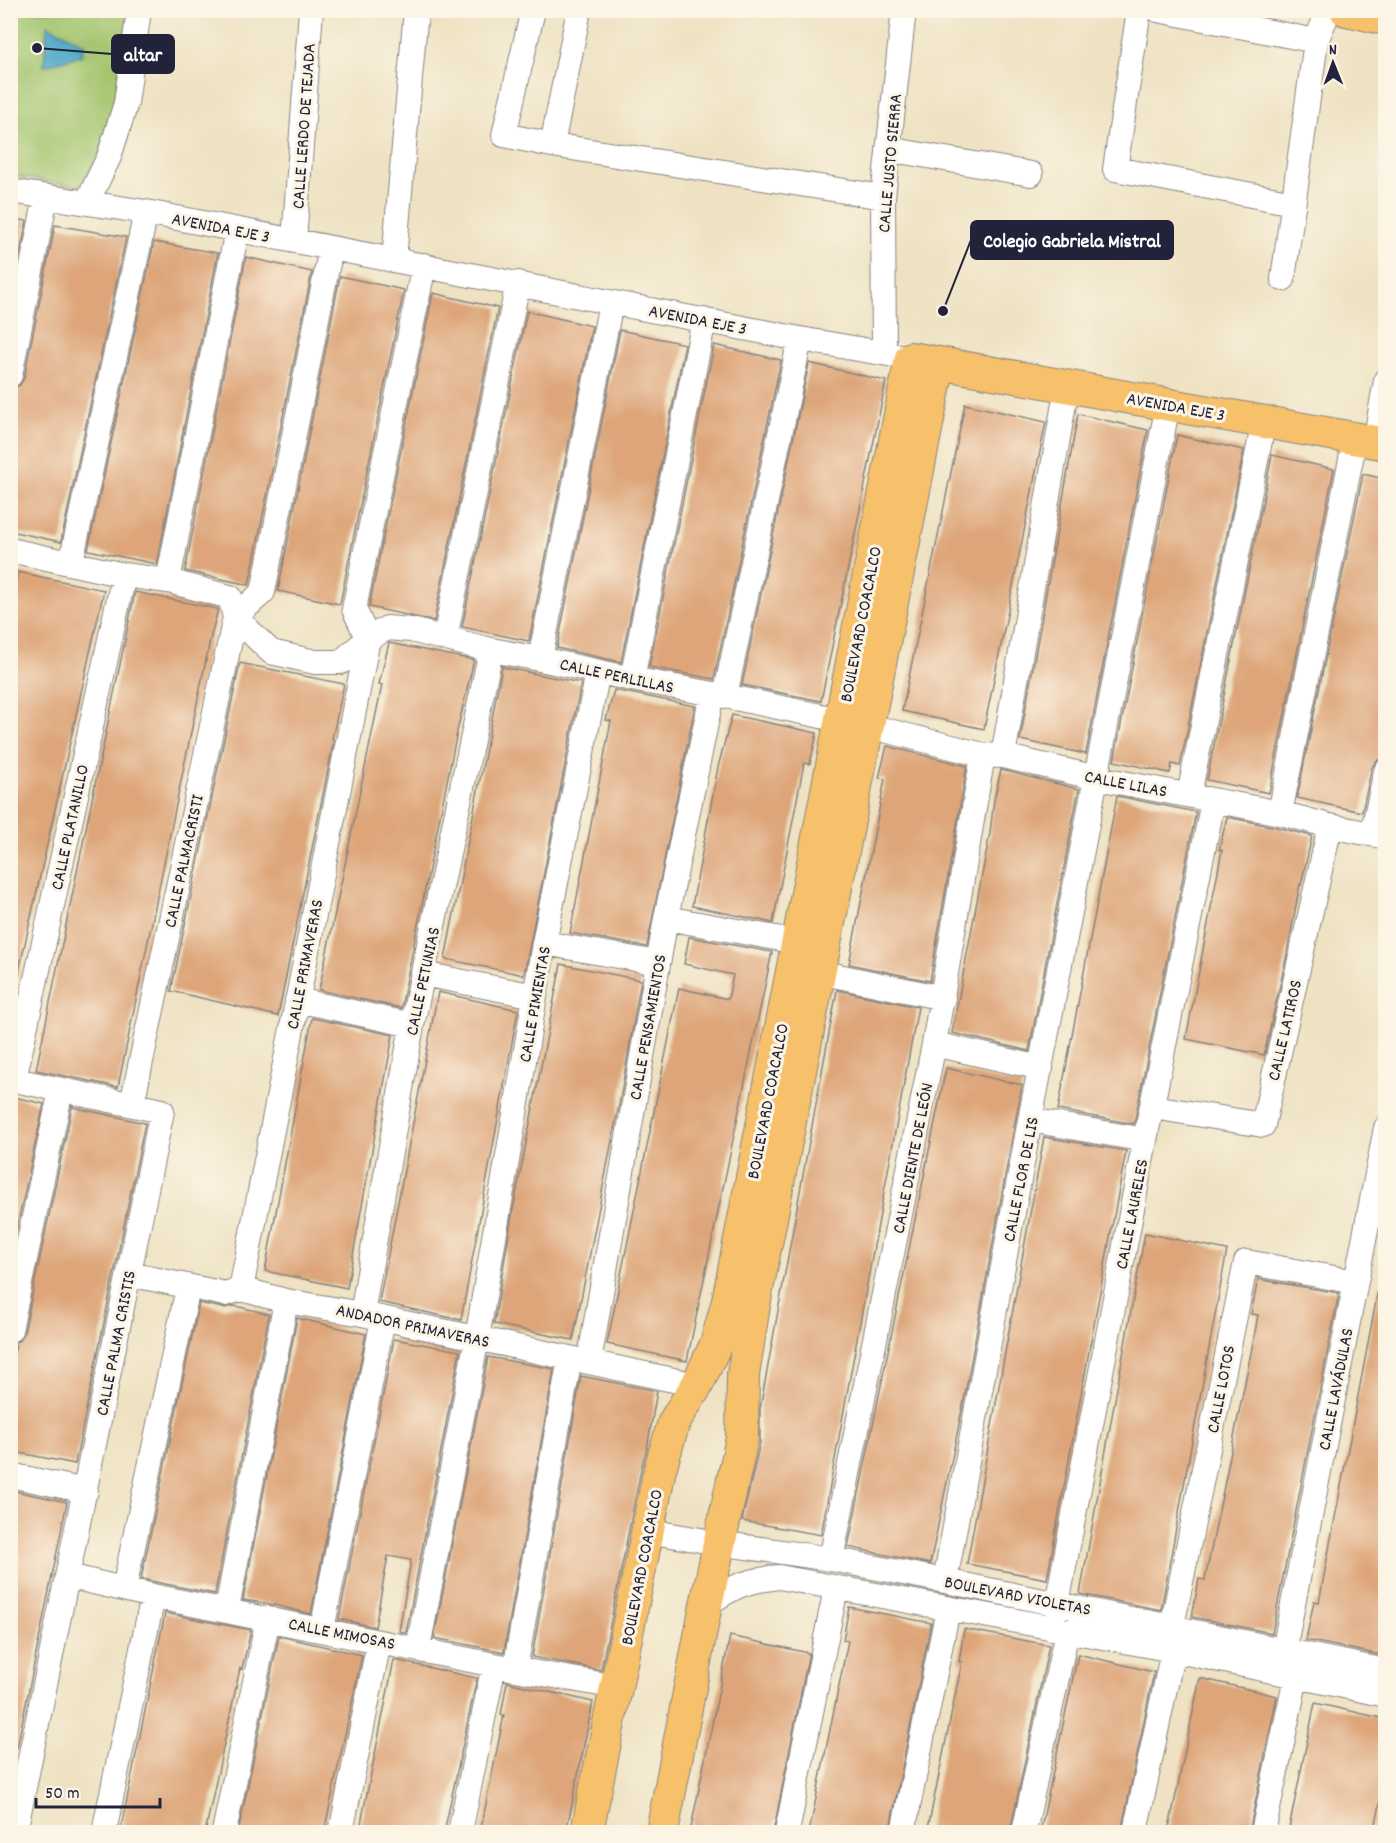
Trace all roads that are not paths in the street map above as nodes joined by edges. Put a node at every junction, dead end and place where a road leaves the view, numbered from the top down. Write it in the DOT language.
graph roads {
  1 [pos="140,10"];
  2 [pos="311,10"];
  3 [pos="416,10"];
  4 [pos="533,10"];
  5 [pos="579,10"];
  6 [pos="904,10"];
  7 [pos="1138,10"];
  8 [pos="1158,10"];
  9 [pos="1329,10"];
  10 [pos="1346,10"];
  11 [pos="1386,19"];
  12 [pos="1316,41"];
  13 [pos="552,145"];
  14 [pos="888,150"];
  15 [pos="1031,174"];
  16 [pos="10,191"];
  17 [pos="46,197"];
  18 [pos="883,197"];
  19 [pos="87,202"];
  20 [pos="1293,203"];
  21 [pos="146,212"];
  22 [pos="237,230"];
  23 [pos="294,240"];
  24 [pos="332,248"];
  25 [pos="394,260"];
  26 [pos="424,265"];
  27 [pos="1283,279"];
  28 [pos="518,284"];
  29 [pos="612,303"];
  30 [pos="705,320"];
  31 [pos="800,339"];
  32 [pos="911,358"];
  33 [pos="10,375"];
  34 [pos="1386,380"];
  35 [pos="1067,386"];
  36 [pos="1168,404"];
  37 [pos="1264,422"];
  38 [pos="1372,442"];
  39 [pos="10,550"];
  40 [pos="71,562"];
  41 [pos="124,575"];
  42 [pos="168,581"];
  43 [pos="235,617"];
  44 [pos="445,638"];
  45 [pos="368,639"];
  46 [pos="491,650"];
  47 [pos="540,659"];
  48 [pos="598,672"];
  49 [pos="632,680"];
  50 [pos="718,695"];
  51 [pos="855,723"];
  52 [pos="993,755"];
  53 [pos="1386,771"];
  54 [pos="1097,778"];
  55 [pos="1189,795"];
  56 [pos="1213,801"];
  57 [pos="1281,813"];
  58 [pos="1330,826"];
  59 [pos="1379,835"];
  60 [pos="666,918"];
  61 [pos="798,942"];
  62 [pos="544,943"];
  63 [pos="658,963"];
  64 [pos="819,972"];
  65 [pos="423,974"];
  66 [pos="535,996"];
  67 [pos="943,998"];
  68 [pos="297,1000"];
  69 [pos="412,1025"];
  70 [pos="934,1044"];
  71 [pos="1041,1068"];
  72 [pos="12,1079"];
  73 [pos="61,1090"];
  74 [pos="132,1104"];
  75 [pos="1153,1107"];
  76 [pos="1030,1120"];
  77 [pos="1386,1128"];
  78 [pos="1145,1140"];
  79 [pos="129,1274"];
  80 [pos="1356,1282"];
  81 [pos="188,1288"];
  82 [pos="241,1289"];
  83 [pos="286,1300"];
  84 [pos="372,1316"];
  85 [pos="10,1330"];
  86 [pos="477,1338"];
  87 [pos="580,1360"];
  88 [pos="697,1384"];
  89 [pos="10,1475"];
  90 [pos="86,1491"];
  91 [pos="648,1531"];
  92 [pos="718,1543"];
  93 [pos="831,1559"];
  94 [pos="68,1576"];
  95 [pos="945,1581"];
  96 [pos="124,1588"];
  97 [pos="836,1588"];
  98 [pos="153,1596"];
  99 [pos="1057,1604"];
  100 [pos="706,1605"];
  101 [pos="948,1609"];
  102 [pos="226,1610"];
  103 [pos="268,1618"];
  104 [pos="1172,1626"];
  105 [pos="1059,1629"];
  106 [pos="322,1630"];
  107 [pos="379,1642"];
  108 [pos="418,1648"];
  109 [pos="1173,1650"];
  110 [pos="1276,1657"];
  111 [pos="504,1667"];
  112 [pos="1386,1671"];
  113 [pos="1296,1677"];
  114 [pos="617,1687"];
  115 [pos="1386,1695"];
  116 [pos="15,1833"];
  117 [pos="104,1833"];
  118 [pos="224,1833"];
  119 [pos="341,1833"];
  120 [pos="460,1833"];
  121 [pos="587,1833"];
  122 [pos="662,1833"];
  123 [pos="788,1833"];
  124 [pos="903,1833"];
  125 [pos="1024,1833"];
  126 [pos="1135,1833"];
  127 [pos="1263,1833"];
  1 -- 19 [label="street"];
  2 -- 23 [label="street, CALLE LERDO DE TEJADA"];
  3 -- 25 [label="street"];
  4 -- 13 [label="street"];
  5 -- 13 [label="street"];
  6 -- 14 [label="street, CALLE JUSTO SIERRA"];
  7 -- 20 [label="street"];
  8 -- 12 [label="street"];
  9 -- 12 [label="street"];
  10 -- 11 [label="main road"];
  12 -- 20 [label="street"];
  13 -- 18 [label="street"];
  14 -- 15 [label="street"];
  14 -- 18 [label="street, CALLE JUSTO SIERRA"];
  16 -- 17 [label="street, AVENIDA EJE 3"];
  17 -- 19 [label="street, AVENIDA EJE 3"];
  17 -- 33 [label="street"];
  18 -- 32 [label="street, CALLE JUSTO SIERRA"];
  19 -- 21 [label="street, AVENIDA EJE 3"];
  20 -- 27 [label="street"];
  21 -- 22 [label="street, AVENIDA EJE 3"];
  21 -- 40 [label="street"];
  22 -- 23 [label="street, AVENIDA EJE 3"];
  22 -- 42 [label="street"];
  23 -- 24 [label="street, AVENIDA EJE 3"];
  24 -- 25 [label="street, AVENIDA EJE 3"];
  24 -- 43 [label="street"];
  25 -- 26 [label="street, AVENIDA EJE 3"];
  26 -- 28 [label="street, AVENIDA EJE 3"];
  26 -- 45 [label="street"];
  28 -- 29 [label="street, AVENIDA EJE 3"];
  28 -- 44 [label="street"];
  29 -- 30 [label="street, AVENIDA EJE 3"];
  29 -- 47 [label="street"];
  30 -- 31 [label="street, AVENIDA EJE 3"];
  30 -- 49 [label="street"];
  31 -- 32 [label="street, AVENIDA EJE 3"];
  31 -- 50 [label="street, CALLE PENSAMIENTOS"];
  32 -- 35 [label="main road, AVENIDA EJE 3"];
  32 -- 51 [label="main road, BOULEVARD COACALCO"];
  34 -- 38 [label="street"];
  35 -- 36 [label="main road, AVENIDA EJE 3"];
  35 -- 52 [label="street, CALLE DIENTE DE LEÓN"];
  36 -- 37 [label="main road, AVENIDA EJE 3"];
  36 -- 54 [label="street, CALLE FLOR DE LIS"];
  37 -- 38 [label="main road, AVENIDA EJE 3"];
  37 -- 55 [label="street"];
  38 -- 57 [label="street"];
  39 -- 40 [label="street"];
  40 -- 41 [label="street"];
  41 -- 42 [label="street"];
  41 -- 72 [label="street, CALLE PLATANILLO"];
  42 -- 43 [label="street, CALLE PERLILLAS"];
  43 -- 45 [label="street, CALLE PERLILLAS"];
  43 -- 74 [label="street, CALLE PALMACRISTI"];
  44 -- 45 [label="street, CALLE PERLILLAS"];
  44 -- 46 [label="street, CALLE PERLILLAS"];
  45 -- 68 [label="street, CALLE PRIMAVERAS"];
  46 -- 47 [label="street, CALLE PERLILLAS"];
  46 -- 65 [label="street, CALLE PETUNIAS"];
  47 -- 48 [label="street, CALLE PERLILLAS"];
  48 -- 49 [label="street, CALLE PERLILLAS"];
  48 -- 62 [label="street, CALLE PIMIENTAS"];
  49 -- 50 [label="street, CALLE PERLILLAS"];
  50 -- 51 [label="street, CALLE PERLILLAS"];
  50 -- 60 [label="street, CALLE PENSAMIENTOS"];
  51 -- 52 [label="street, CALLE LILAS"];
  51 -- 61 [label="main road, BOULEVARD COACALCO"];
  51 -- 64 [label="main road, BOULEVARD COACALCO"];
  52 -- 54 [label="street, CALLE LILAS"];
  52 -- 67 [label="street, CALLE DIENTE DE LEÓN"];
  53 -- 59 [label="street"];
  54 -- 55 [label="street, CALLE LILAS"];
  54 -- 71 [label="street, CALLE FLOR DE LIS"];
  55 -- 56 [label="street, CALLE LILAS"];
  56 -- 57 [label="street, CALLE LILAS"];
  56 -- 75 [label="street, CALLE LAURELES"];
  57 -- 58 [label="street, CALLE LILAS"];
  58 -- 59 [label="street, CALLE LILAS"];
  58 -- 75 [label="street, CALLE LATIROS"];
  60 -- 61 [label="street"];
  60 -- 63 [label="street, CALLE PENSAMIENTOS"];
  61 -- 88 [label="main road, BOULEVARD COACALCO"];
  62 -- 63 [label="street"];
  62 -- 66 [label="street, CALLE PIMIENTAS"];
  63 -- 87 [label="street, CALLE PENSAMIENTOS"];
  64 -- 67 [label="street"];
  64 -- 92 [label="main road, BOULEVARD COACALCO"];
  65 -- 66 [label="street"];
  65 -- 69 [label="street, CALLE PETUNIAS"];
  66 -- 86 [label="street, CALLE PIMIENTAS"];
  67 -- 70 [label="street, CALLE DIENTE DE LEÓN"];
  68 -- 69 [label="street"];
  68 -- 82 [label="street, CALLE PRIMAVERAS"];
  69 -- 84 [label="street, CALLE PETUNIAS"];
  70 -- 71 [label="street"];
  70 -- 93 [label="street, CALLE DIENTE DE LEÓN"];
  71 -- 76 [label="street, CALLE FLOR DE LIS"];
  72 -- 73 [label="street"];
  73 -- 74 [label="street"];
  73 -- 85 [label="street"];
  74 -- 79 [label="street, CALLE PALMA CRISTIS"];
  75 -- 78 [label="street, CALLE LAURELES"];
  76 -- 78 [label="street"];
  76 -- 95 [label="street, CALLE FLOR DE LIS"];
  77 -- 80 [label="street, CALLE LAVÁDULAS"];
  78 -- 99 [label="street, CALLE LAURELES"];
  79 -- 81 [label="street, ANDADOR PRIMAVERAS"];
  79 -- 90 [label="street, CALLE PALMA CRISTIS"];
  80 -- 104 [label="street, CALLE LOTOS"];
  80 -- 110 [label="street, CALLE LAVÁDULAS"];
  81 -- 82 [label="street, ANDADOR PRIMAVERAS"];
  81 -- 96 [label="street"];
  82 -- 83 [label="street, ANDADOR PRIMAVERAS"];
  83 -- 84 [label="street, ANDADOR PRIMAVERAS"];
  83 -- 102 [label="street"];
  84 -- 86 [label="street, ANDADOR PRIMAVERAS"];
  84 -- 106 [label="street, CALLE PETUNIAS"];
  86 -- 87 [label="street, ANDADOR PRIMAVERAS"];
  86 -- 108 [label="street, CALLE PIMIENTAS"];
  87 -- 88 [label="street, ANDADOR PRIMAVERAS"];
  87 -- 111 [label="street, CALLE PENSAMIENTOS"];
  88 -- 91 [label="main road, BOULEVARD COACALCO"];
  89 -- 90 [label="street"];
  90 -- 94 [label="street, CALLE PALMA CRISTIS"];
  91 -- 92 [label="street, BOULEVARD VIOLETAS"];
  91 -- 114 [label="main road, BOULEVARD COACALCO"];
  92 -- 93 [label="street, BOULEVARD VIOLETAS"];
  92 -- 100 [label="main road, BOULEVARD COACALCO"];
  93 -- 95 [label="street, BOULEVARD VIOLETAS"];
  94 -- 96 [label="street, CALLE MIMOSAS"];
  94 -- 116 [label="street, CALLE PALMA CRISTIS"];
  95 -- 99 [label="street, BOULEVARD VIOLETAS"];
  96 -- 98 [label="street, CALLE MIMOSAS"];
  97 -- 100 [label="street, BOULEVARD VIOLETAS"];
  97 -- 101 [label="street, BOULEVARD VIOLETAS"];
  97 -- 123 [label="street"];
  98 -- 102 [label="street, CALLE MIMOSAS"];
  98 -- 117 [label="street"];
  99 -- 104 [label="street, BOULEVARD VIOLETAS"];
  99 -- 105 [label="street, CALLE LAURELES"];
  100 -- 122 [label="main road, BOULEVARD COACALCO"];
  101 -- 105 [label="street, BOULEVARD VIOLETAS"];
  101 -- 124 [label="street"];
  102 -- 103 [label="street, CALLE MIMOSAS"];
  103 -- 106 [label="street, CALLE MIMOSAS"];
  103 -- 118 [label="street"];
  104 -- 110 [label="street, BOULEVARD VIOLETAS"];
  105 -- 109 [label="street, BOULEVARD VIOLETAS"];
  105 -- 125 [label="street, CALLE LAURELES"];
  106 -- 107 [label="street, CALLE MIMOSAS"];
  107 -- 108 [label="street, CALLE MIMOSAS"];
  107 -- 119 [label="street"];
  108 -- 111 [label="street, CALLE MIMOSAS"];
  109 -- 110 [label="street, BOULEVARD VIOLETAS"];
  109 -- 126 [label="street"];
  110 -- 112 [label="street, BOULEVARD VIOLETAS"];
  110 -- 113 [label="street, BOULEVARD VIOLETAS"];
  111 -- 114 [label="street, CALLE MIMOSAS"];
  111 -- 120 [label="street, CALLE PENSAMIENTOS"];
  113 -- 115 [label="street, BOULEVARD VIOLETAS"];
  113 -- 127 [label="street"];
  114 -- 121 [label="main road, BOULEVARD COACALCO"];
}
